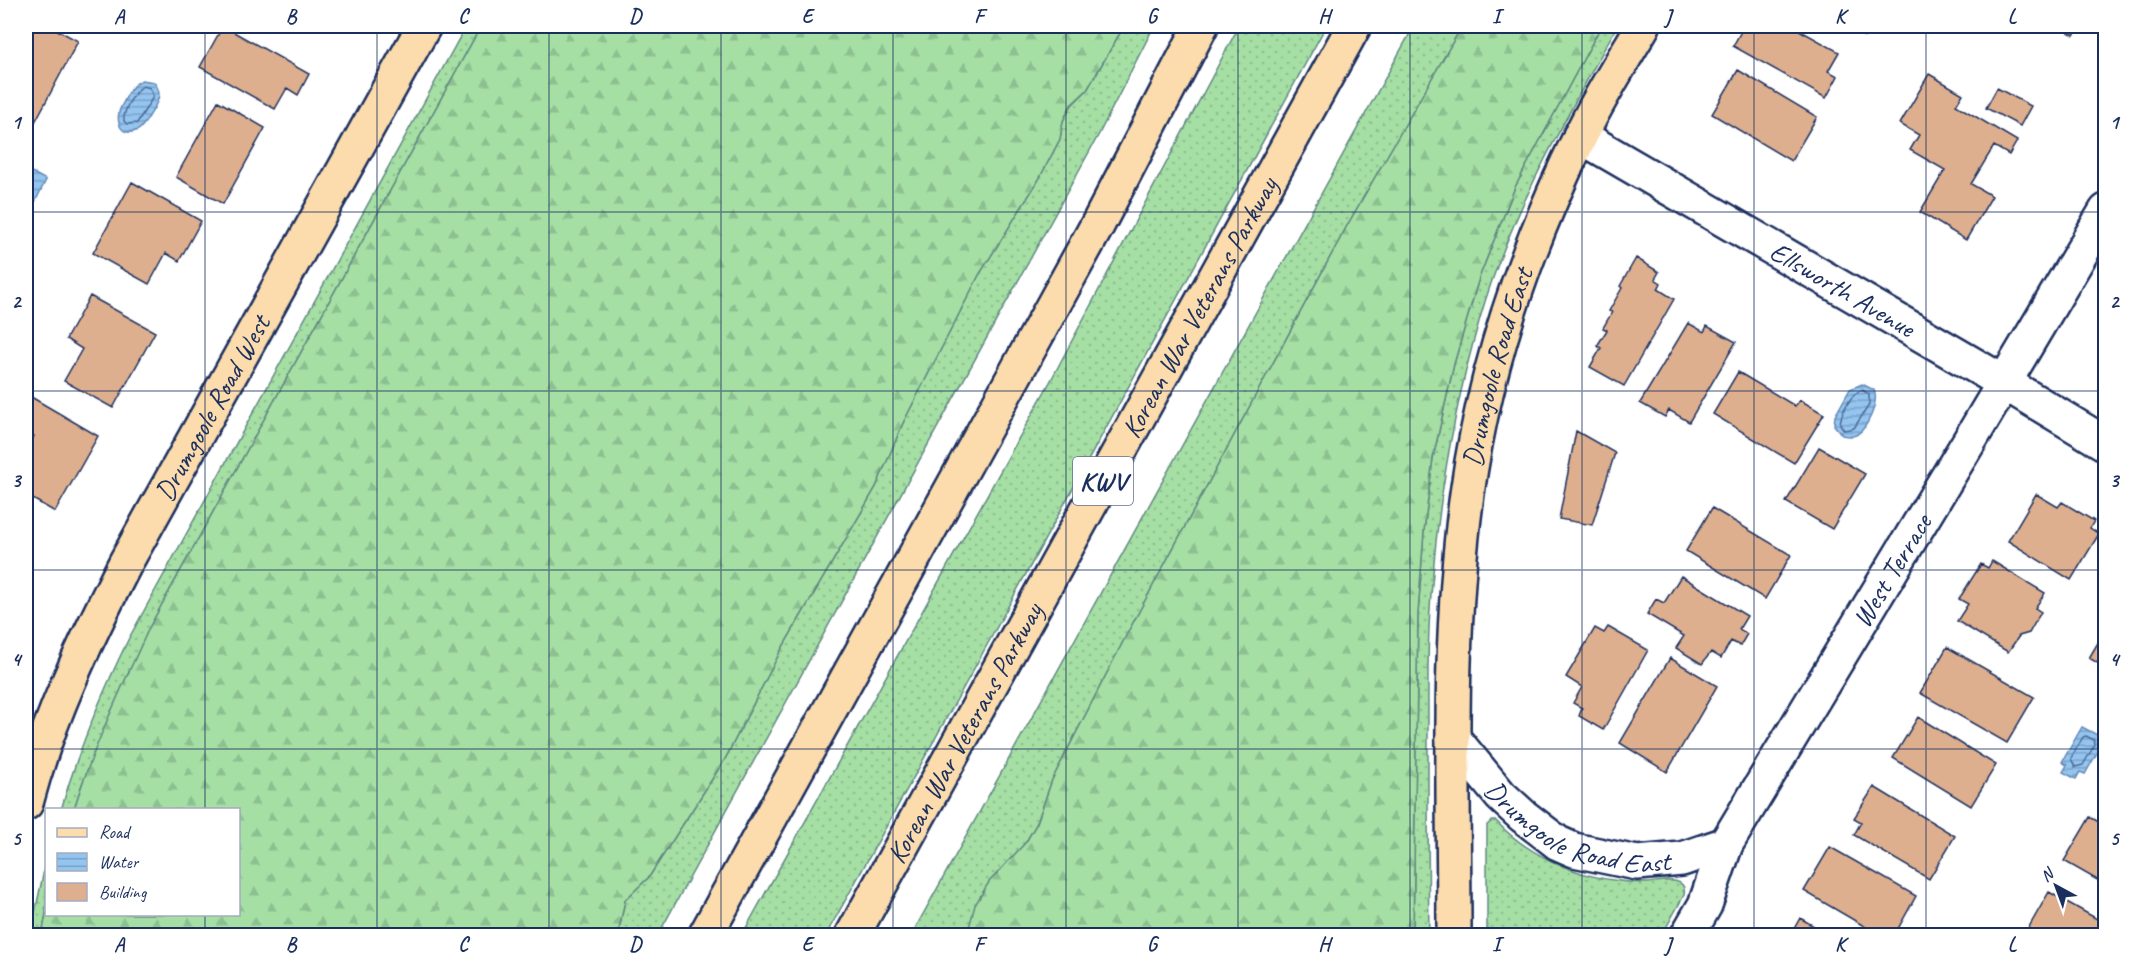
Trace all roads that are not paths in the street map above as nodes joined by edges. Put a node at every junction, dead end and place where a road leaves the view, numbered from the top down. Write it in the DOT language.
graph roads {
  1 [pos="424,26"];
  2 [pos="1201,26"];
  3 [pos="1354,26"];
  4 [pos="1643,26"];
  5 [pos="1580,136"];
  6 [pos="2106,211"];
  7 [pos="2003,382"];
  8 [pos="2106,444"];
  9 [pos="1453,738"];
  10 [pos="27,788"];
  11 [pos="1726,844"];
  12 [pos="705,936"];
  13 [pos="852,936"];
  14 [pos="1454,936"];
  15 [pos="1686,936"];
  1 -- 10 [label="main road, Drumgoole Road West"];
  2 -- 12 [label="main road"];
  3 -- 13 [label="main road, Korean War Veterans Parkway / KWV"];
  4 -- 5 [label="main road, Drumgoole Road East"];
  5 -- 7 [label="street, Ellsworth Avenue"];
  5 -- 9 [label="main road, Drumgoole Road East"];
  6 -- 7 [label="street, West Terrace"];
  7 -- 8 [label="street, Ellsworth Avenue"];
  7 -- 11 [label="street, West Terrace"];
  9 -- 11 [label="street, Drumgoole Road East"];
  9 -- 14 [label="main road, Drumgoole Road East"];
  11 -- 15 [label="street, West Terrace"];
}
